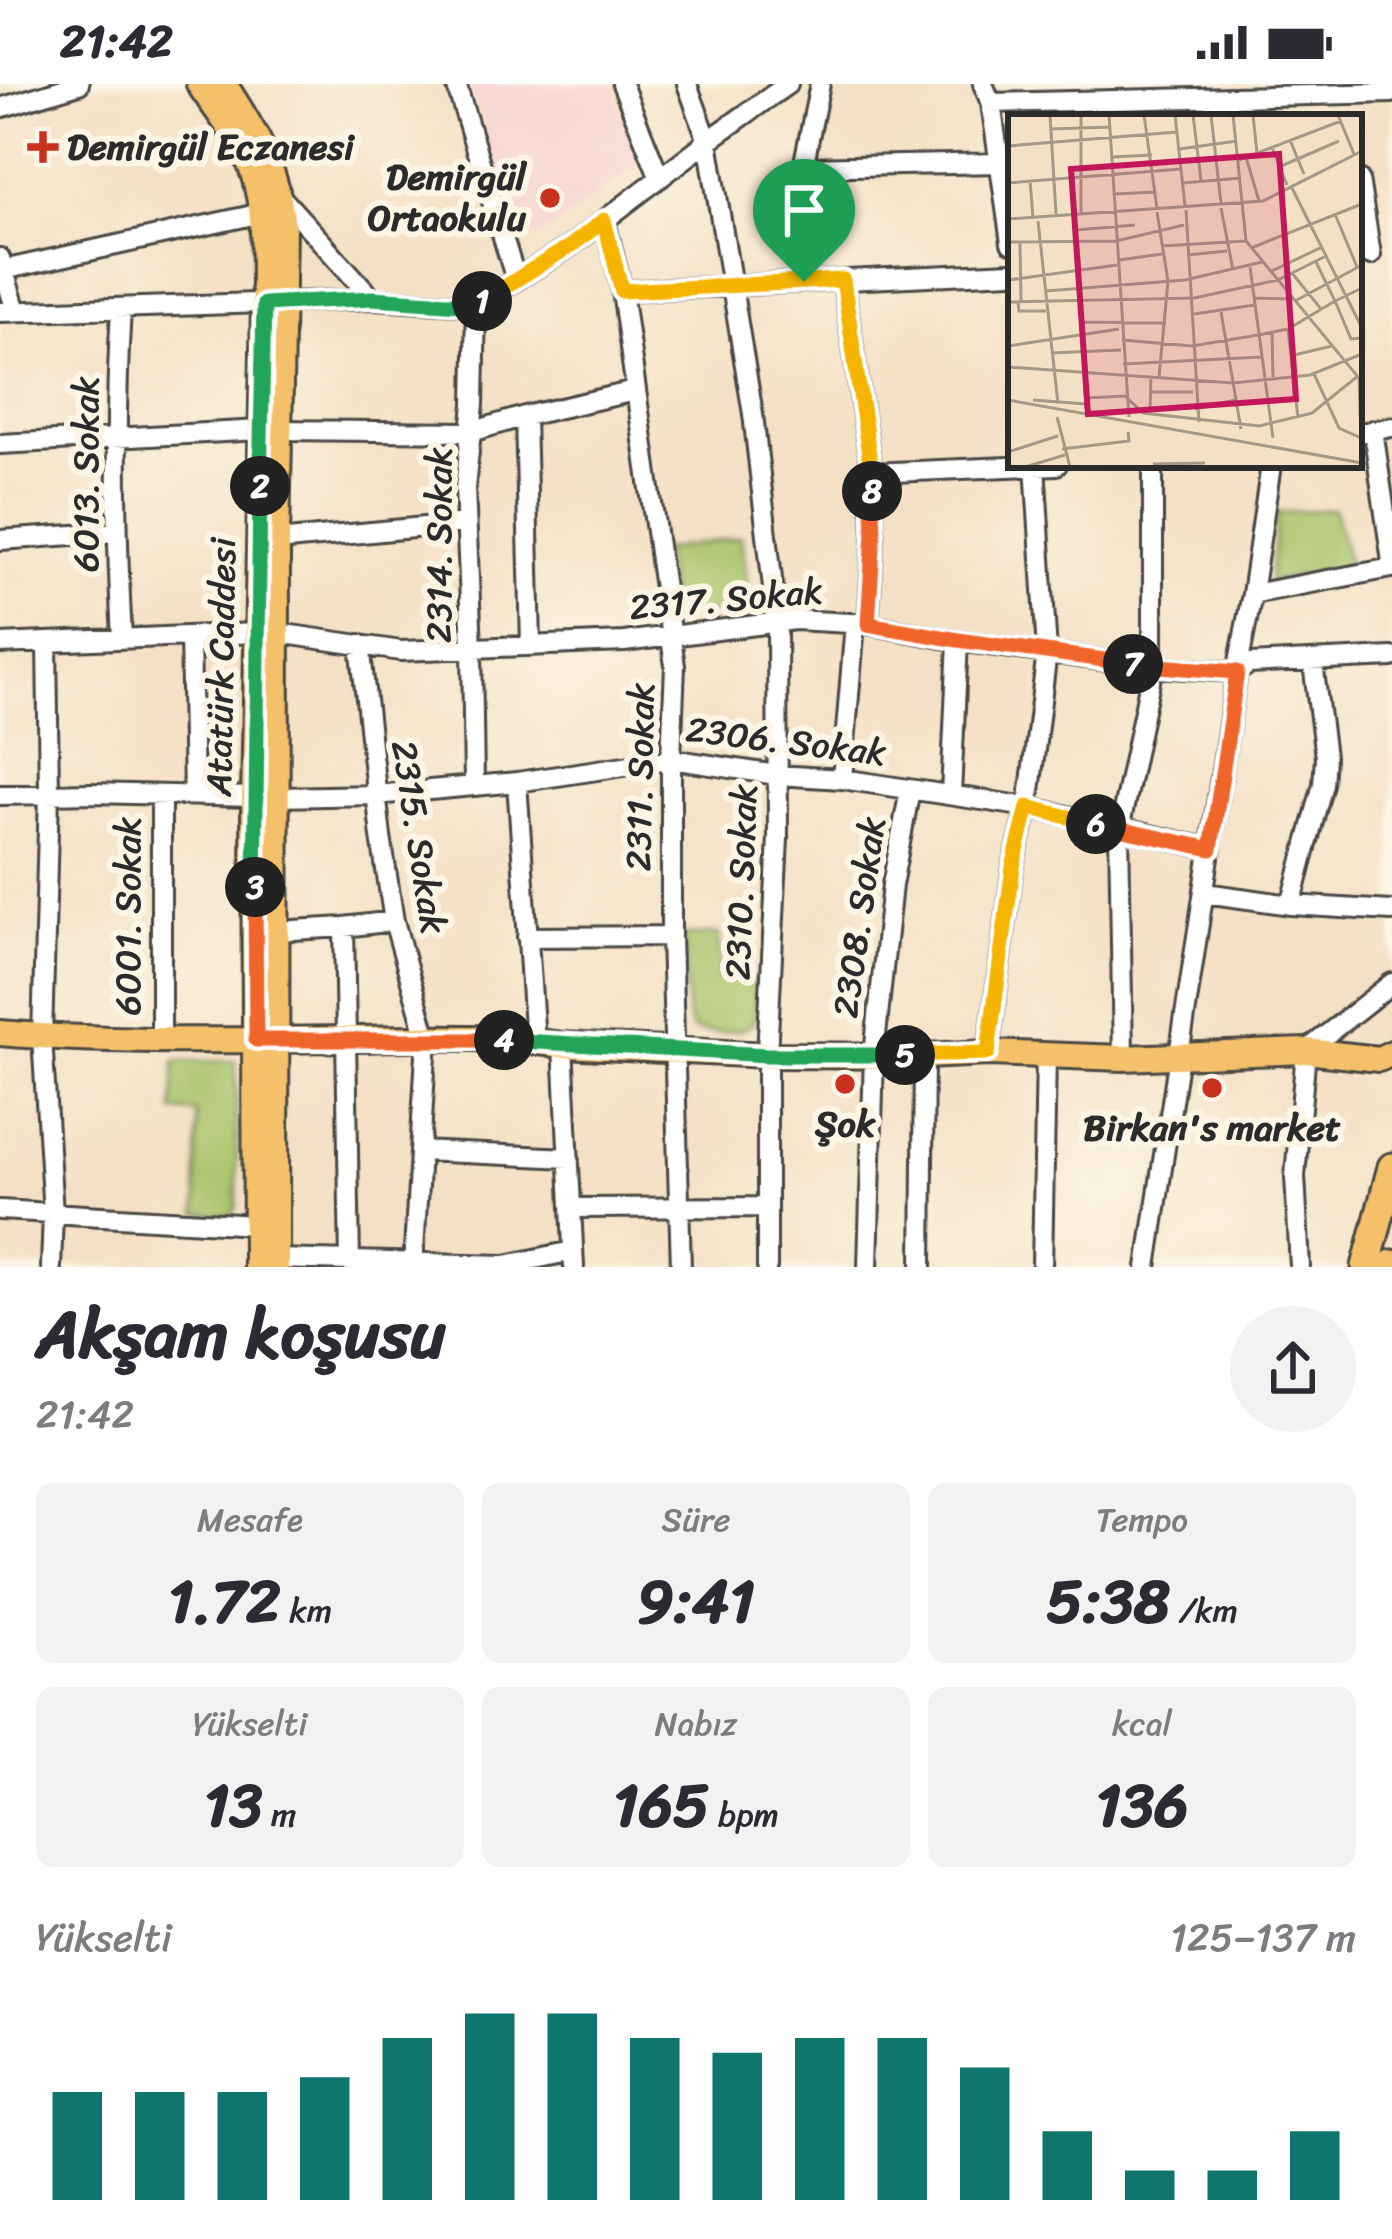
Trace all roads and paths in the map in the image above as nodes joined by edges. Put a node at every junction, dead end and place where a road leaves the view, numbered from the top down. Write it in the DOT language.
graph roads {
  1 [pos="199,84"];
  2 [pos="224,84"];
  3 [pos="456,84"];
  4 [pos="622,84"];
  5 [pos="687,84"];
  6 [pos="788,84"];
  7 [pos="820,84"];
  8 [pos="73,85"];
  9 [pos="1260,89"];
  10 [pos="1145,92"];
  11 [pos="987,93"];
  12 [pos="1076,93"];
  13 [pos="1392,93"];
  14 [pos="1343,94"];
  15 [pos="0,108"];
  16 [pos="1347,114"];
  17 [pos="708,141"];
  18 [pos="1001,163"];
  19 [pos="803,167"];
  20 [pos="660,178"];
  21 [pos="1008,191"];
  22 [pos="271,205"];
  23 [pos="1362,217"];
  24 [pos="604,220"];
  25 [pos="1365,255"];
  26 [pos="1392,255"];
  27 [pos="2,264"];
  28 [pos="1008,272"];
  29 [pos="516,280"];
  30 [pos="843,280"];
  31 [pos="804,282"];
  32 [pos="731,286"];
  33 [pos="622,291"];
  34 [pos="373,298"];
  35 [pos="273,303"];
  36 [pos="476,305"];
  37 [pos="121,310"];
  38 [pos="8,311"];
  39 [pos="635,391"];
  40 [pos="525,416"];
  41 [pos="270,430"];
  42 [pos="1375,430"];
  43 [pos="471,432"];
  44 [pos="116,439"];
  45 [pos="0,444"];
  46 [pos="1008,467"];
  47 [pos="1035,468"];
  48 [pos="1154,468"];
  49 [pos="1271,468"];
  50 [pos="870,473"];
  51 [pos="466,523"];
  52 [pos="117,532"];
  53 [pos="0,540"];
  54 [pos="277,542"];
  55 [pos="1392,565"];
  56 [pos="1252,594"];
  57 [pos="777,622"];
  58 [pos="861,623"];
  59 [pos="267,633"];
  60 [pos="190,636"];
  61 [pos="670,636"];
  62 [pos="122,638"];
  63 [pos="958,640"];
  64 [pos="46,642"];
  65 [pos="0,644"];
  66 [pos="360,644"];
  67 [pos="531,645"];
  68 [pos="472,648"];
  69 [pos="1047,652"];
  70 [pos="1392,657"];
  71 [pos="1313,663"];
  72 [pos="1153,667"];
  73 [pos="1237,672"];
  74 [pos="671,759"];
  75 [pos="777,775"];
  76 [pos="842,779"];
  77 [pos="517,782"];
  78 [pos="474,786"];
  79 [pos="910,790"];
  80 [pos="49,794"];
  81 [pos="0,795"];
  82 [pos="161,795"];
  83 [pos="193,795"];
  84 [pos="376,795"];
  85 [pos="951,795"];
  86 [pos="266,797"];
  87 [pos="1028,807"];
  88 [pos="1119,830"];
  89 [pos="1211,849"];
  90 [pos="1205,893"];
  91 [pos="1291,905"];
  92 [pos="1392,911"];
  93 [pos="394,921"];
  94 [pos="344,927"];
  95 [pos="277,931"];
  96 [pos="671,936"];
  97 [pos="527,937"];
  98 [pos="1392,983"];
  99 [pos="0,1034"];
  100 [pos="41,1037"];
  101 [pos="161,1038"];
  102 [pos="427,1038"];
  103 [pos="345,1039"];
  104 [pos="266,1040"];
  105 [pos="535,1041"];
  106 [pos="563,1045"];
  107 [pos="674,1051"];
  108 [pos="1306,1051"];
  109 [pos="988,1053"];
  110 [pos="874,1054"];
  111 [pos="767,1055"];
  112 [pos="924,1056"];
  113 [pos="1046,1056"];
  114 [pos="1179,1056"];
  115 [pos="1123,1058"];
  116 [pos="1388,1062"];
  117 [pos="420,1151"];
  118 [pos="569,1158"];
  119 [pos="1392,1167"];
  120 [pos="766,1207"];
  121 [pos="572,1208"];
  122 [pos="678,1208"];
  123 [pos="0,1210"];
  124 [pos="53,1214"];
  125 [pos="255,1225"];
  126 [pos="573,1259"];
  127 [pos="350,1262"];
  128 [pos="269,1264"];
  129 [pos="414,1266"];
  130 [pos="506,1266"];
  131 [pos="767,1266"];
  132 [pos="51,1267"];
  133 [pos="681,1267"];
  134 [pos="786,1267"];
  135 [pos="868,1267"];
  136 [pos="922,1267"];
  137 [pos="1042,1267"];
  138 [pos="1148,1267"];
  139 [pos="1300,1267"];
  140 [pos="1366,1267"];
  1 -- 22 [label="main road, Atatürk Caddesi"];
  2 -- 22 [label="main road, Atatürk Caddesi"];
  3 -- 29 [label="street"];
  4 -- 20 [label="street"];
  5 -- 17 [label="street, 2310. Sokak"];
  6 -- 17 [label="street"];
  7 -- 19 [label="street"];
  8 -- 15 [label="street"];
  9 -- 10 [label="street"];
  9 -- 14 [label="street"];
  10 -- 12 [label="street"];
  11 -- 12 [label="street"];
  11 -- 18 [label="street"];
  13 -- 14 [label="street"];
  14 -- 16 [label="street"];
  17 -- 20 [label="street"];
  17 -- 32 [label="street, 2310. Sokak"];
  18 -- 19 [label="street"];
  18 -- 21 [label="street"];
  19 -- 31 [label="street"];
  20 -- 24 [label="street"];
  22 -- 27 [label="street"];
  22 -- 34 [label="street"];
  22 -- 35 [label="main road, Atatürk Caddesi"];
  23 -- 25 [label="street"];
  24 -- 29 [label="street"];
  24 -- 33 [label="street, 2311. Sokak"];
  25 -- 26 [label="street"];
  27 -- 38 [label="street"];
  28 -- 30 [label="street"];
  29 -- 36 [label="street"];
  30 -- 31 [label="street"];
  30 -- 50 [label="street"];
  31 -- 32 [label="street"];
  32 -- 33 [label="street"];
  32 -- 57 [label="street, 2310. Sokak"];
  33 -- 39 [label="street, 2311. Sokak"];
  34 -- 35 [label="street"];
  34 -- 36 [label="street"];
  35 -- 37 [label="street"];
  35 -- 41 [label="main road, Atatürk Caddesi"];
  36 -- 43 [label="street, 2314. Sokak"];
  37 -- 38 [label="street"];
  37 -- 44 [label="street, 6013. Sokak"];
  39 -- 40 [label="street"];
  39 -- 61 [label="street, 2311. Sokak"];
  40 -- 43 [label="street"];
  40 -- 67 [label="street"];
  41 -- 43 [label="street"];
  41 -- 44 [label="street"];
  41 -- 54 [label="main road, Atatürk Caddesi"];
  41 -- 59 [label="main road, Atatürk Caddesi"];
  42 -- 55 [label="street"];
  43 -- 51 [label="street, 2314. Sokak"];
  44 -- 45 [label="street"];
  44 -- 52 [label="street, 6013. Sokak"];
  46 -- 50 [label="street"];
  47 -- 69 [label="street"];
  48 -- 72 [label="street"];
  49 -- 56 [label="street"];
  50 -- 58 [label="street"];
  51 -- 54 [label="street"];
  51 -- 68 [label="street, 2314. Sokak"];
  52 -- 53 [label="street"];
  52 -- 62 [label="street, 6013. Sokak"];
  54 -- 59 [label="main road, Atatürk Caddesi"];
  55 -- 56 [label="street"];
  56 -- 73 [label="street"];
  57 -- 58 [label="street, 2317. Sokak"];
  57 -- 61 [label="street, 2317. Sokak"];
  57 -- 75 [label="street, 2310. Sokak"];
  58 -- 63 [label="street, 2317. Sokak"];
  58 -- 76 [label="street"];
  59 -- 60 [label="street, 2317. Sokak"];
  59 -- 66 [label="street, 2317. Sokak"];
  59 -- 86 [label="main road, Atatürk Caddesi"];
  60 -- 62 [label="street, 2317. Sokak"];
  60 -- 83 [label="street"];
  61 -- 67 [label="street, 2317. Sokak"];
  61 -- 74 [label="street, 2311. Sokak"];
  62 -- 64 [label="street, 2317. Sokak"];
  63 -- 69 [label="street, 2317. Sokak"];
  63 -- 85 [label="street"];
  64 -- 65 [label="street, 2317. Sokak"];
  64 -- 80 [label="street"];
  66 -- 68 [label="street, 2317. Sokak"];
  66 -- 84 [label="street, 2315. Sokak"];
  67 -- 68 [label="street, 2317. Sokak"];
  68 -- 78 [label="street, 2314. Sokak"];
  69 -- 72 [label="street, 2317. Sokak"];
  69 -- 87 [label="street"];
  70 -- 71 [label="street, 2317. Sokak"];
  71 -- 73 [label="street, 2317. Sokak"];
  71 -- 91 [label="street"];
  72 -- 73 [label="street, 2317. Sokak"];
  72 -- 88 [label="street"];
  73 -- 89 [label="street"];
  74 -- 75 [label="street, 2306. Sokak"];
  74 -- 77 [label="street, 2306. Sokak"];
  74 -- 96 [label="street, 2311. Sokak"];
  75 -- 76 [label="street, 2306. Sokak"];
  75 -- 111 [label="street, 2310. Sokak"];
  76 -- 79 [label="street, 2306. Sokak"];
  77 -- 78 [label="street, 2306. Sokak"];
  77 -- 97 [label="street"];
  78 -- 84 [label="street, 2306. Sokak"];
  79 -- 85 [label="street, 2306. Sokak"];
  79 -- 110 [label="street, 2308. Sokak"];
  80 -- 81 [label="street, 2306. Sokak"];
  80 -- 82 [label="street, 2306. Sokak"];
  80 -- 100 [label="street"];
  82 -- 83 [label="street, 2306. Sokak"];
  82 -- 101 [label="street, 6001. Sokak"];
  83 -- 86 [label="street, 2306. Sokak"];
  84 -- 86 [label="street, 2306. Sokak"];
  84 -- 93 [label="street, 2315. Sokak"];
  85 -- 87 [label="street, 2306. Sokak"];
  86 -- 95 [label="main road, Atatürk Caddesi"];
  86 -- 104 [label="main road, Atatürk Caddesi"];
  87 -- 88 [label="street, 2306. Sokak"];
  87 -- 109 [label="street"];
  88 -- 89 [label="street, 2306. Sokak"];
  88 -- 115 [label="street"];
  89 -- 90 [label="street"];
  90 -- 91 [label="street"];
  90 -- 114 [label="street"];
  91 -- 92 [label="street"];
  93 -- 94 [label="street"];
  93 -- 102 [label="street, 2315. Sokak"];
  94 -- 95 [label="street"];
  94 -- 103 [label="street"];
  95 -- 104 [label="main road, Atatürk Caddesi"];
  96 -- 97 [label="street"];
  96 -- 107 [label="street, 2311. Sokak"];
  97 -- 105 [label="street"];
  98 -- 108 [label="street"];
  99 -- 100 [label="main road"];
  100 -- 101 [label="main road"];
  100 -- 124 [label="street"];
  101 -- 104 [label="main road"];
  102 -- 103 [label="main road"];
  102 -- 105 [label="main road"];
  102 -- 117 [label="street, 2315. Sokak"];
  103 -- 104 [label="main road"];
  103 -- 127 [label="street"];
  104 -- 125 [label="main road, Atatürk Caddesi"];
  104 -- 128 [label="main road, Atatürk Caddesi"];
  105 -- 106 [label="main road"];
  106 -- 107 [label="main road"];
  106 -- 118 [label="street"];
  107 -- 111 [label="main road"];
  107 -- 122 [label="street, 2311. Sokak"];
  108 -- 114 [label="main road"];
  108 -- 116 [label="main road"];
  108 -- 139 [label="street"];
  109 -- 112 [label="main road"];
  109 -- 113 [label="main road"];
  110 -- 111 [label="main road"];
  110 -- 112 [label="main road"];
  110 -- 135 [label="street, 2308. Sokak"];
  111 -- 120 [label="street, 2310. Sokak"];
  112 -- 136 [label="street"];
  113 -- 115 [label="main road"];
  113 -- 137 [label="street"];
  114 -- 115 [label="main road"];
  114 -- 138 [label="street"];
  117 -- 118 [label="street"];
  117 -- 129 [label="street, 2315. Sokak"];
  118 -- 121 [label="street"];
  119 -- 140 [label="highway"];
  120 -- 122 [label="street"];
  120 -- 131 [label="street, 2310. Sokak"];
  121 -- 122 [label="street"];
  121 -- 126 [label="street"];
  122 -- 133 [label="street, 2311. Sokak"];
  123 -- 124 [label="street"];
  124 -- 125 [label="street"];
  124 -- 132 [label="street"];
  125 -- 128 [label="main road, Atatürk Caddesi"];
  126 -- 130 [label="street"];
  127 -- 128 [label="street"];
  127 -- 129 [label="street"];
  129 -- 130 [label="street"];
  131 -- 134 [label="street"];
}
